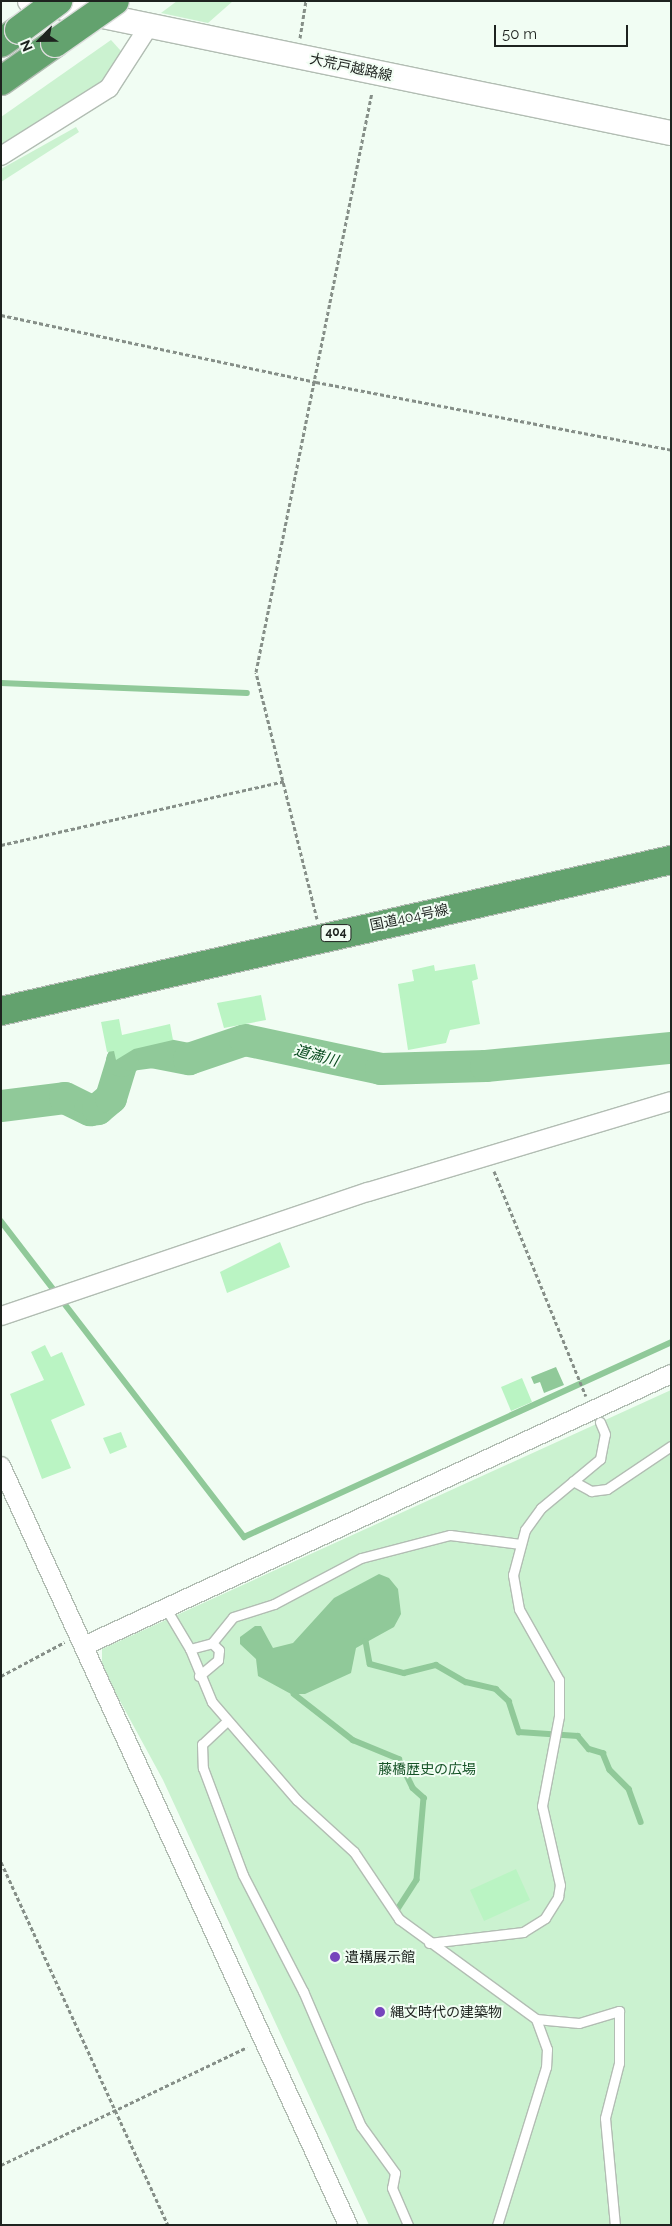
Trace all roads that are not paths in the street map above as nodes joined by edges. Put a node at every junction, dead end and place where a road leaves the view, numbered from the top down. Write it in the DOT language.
graph roads {
  1 [pos="30,1"];
  2 [pos="58,1"];
  3 [pos="115,1"];
  4 [pos="149,26"];
  5 [pos="10,36"];
  6 [pos="1,81"];
  7 [pos="671,133"];
  8 [pos="1,156"];
  9 [pos="671,860"];
  10 [pos="1,1011"];
  11 [pos="671,1101"];
  12 [pos="1,1316"];
  13 [pos="671,1374"];
  14 [pos="596,1416"];
  15 [pos="671,1446"];
  16 [pos="1,1466"];
  17 [pos="573,1481"];
  18 [pos="520,1544"];
  19 [pos="164,1606"];
  20 [pos="82,1640"];
  21 [pos="212,1643"];
  22 [pos="190,1649"];
  23 [pos="200,1676"];
  24 [pos="228,1721"];
  25 [pos="429,1943"];
  26 [pos="536,2019"];
  27 [pos="348,2225"];
  28 [pos="408,2225"];
  29 [pos="497,2225"];
  30 [pos="615,2225"];
  1 -- 4 [label="main road, 大荒戸越路線"];
  2 -- 5 [label="highway, bridge"];
  3 -- 6 [label="highway, bridge"];
  4 -- 7 [label="main road, 大荒戸越路線"];
  4 -- 8 [label="street"];
  9 -- 10 [label="highway, 国道404号線 / 404"];
  11 -- 12 [label="street"];
  13 -- 14 [label="street"];
  14 -- 17 [label="lane"];
  14 -- 19 [label="street"];
  15 -- 17 [label="lane"];
  16 -- 20 [label="street"];
  17 -- 18 [label="lane"];
  18 -- 21 [label="lane"];
  18 -- 25 [label="lane"];
  19 -- 20 [label="street"];
  19 -- 22 [label="lane"];
  20 -- 27 [label="street"];
  21 -- 22 [label="lane"];
  21 -- 23 [label="lane"];
  22 -- 23 [label="lane"];
  23 -- 24 [label="lane"];
  24 -- 25 [label="lane"];
  24 -- 28 [label="lane"];
  25 -- 26 [label="lane"];
  26 -- 29 [label="lane"];
  26 -- 30 [label="lane"];
}
